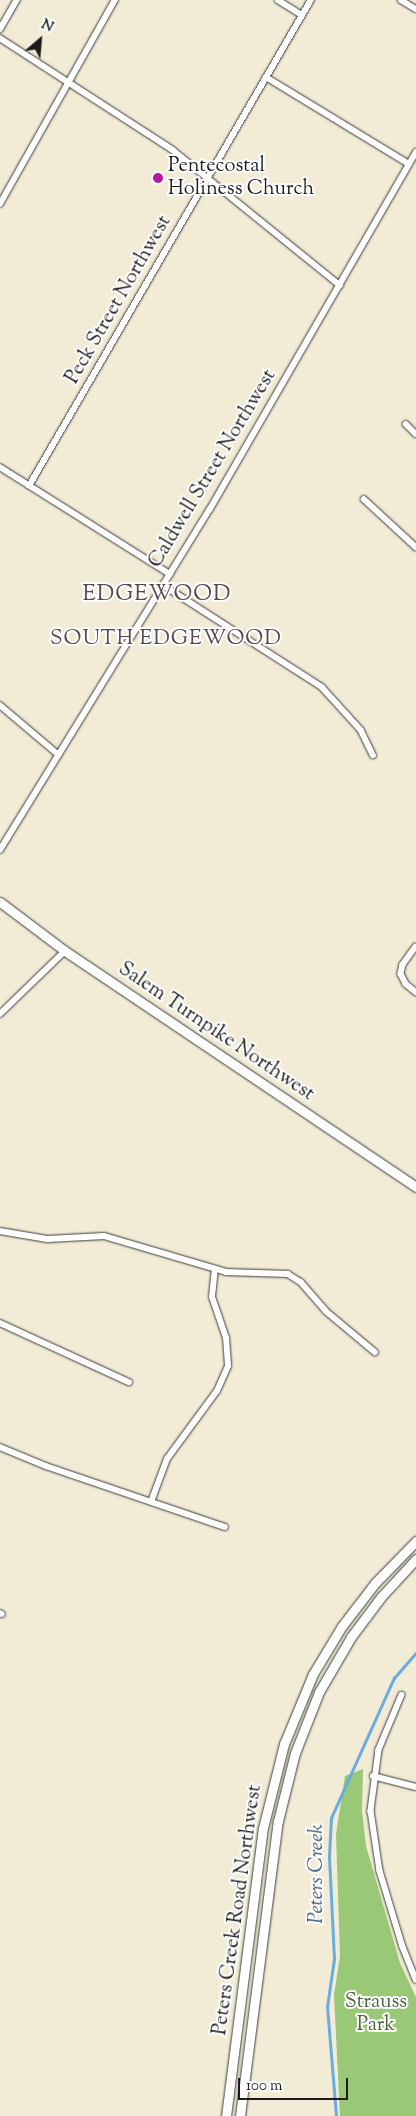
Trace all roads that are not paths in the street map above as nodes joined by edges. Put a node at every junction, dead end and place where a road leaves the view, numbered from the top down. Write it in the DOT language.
graph roads {
  1 [pos="17,0"];
  2 [pos="114,0"];
  3 [pos="278,0"];
  4 [pos="310,0"];
  5 [pos="401,0"];
  6 [pos="416,9"];
  7 [pos="302,15"];
  8 [pos="0,29"];
  9 [pos="0,38"];
  10 [pos="266,77"];
  11 [pos="69,82"];
  12 [pos="416,152"];
  13 [pos="409,164"];
  14 [pos="209,178"];
  15 [pos="0,204"];
  16 [pos="340,285"];
  17 [pos="406,424"];
  18 [pos="416,434"];
  19 [pos="0,467"];
  20 [pos="30,486"];
  21 [pos="364,499"];
  22 [pos="416,547"];
  23 [pos="170,574"];
  24 [pos="163,585"];
  25 [pos="0,705"];
  26 [pos="373,754"];
  27 [pos="59,755"];
  28 [pos="0,850"];
  29 [pos="0,902"];
  30 [pos="416,947"];
  31 [pos="65,951"];
  32 [pos="416,992"];
  33 [pos="0,1014"];
  34 [pos="416,1187"];
  35 [pos="0,1231"];
  36 [pos="215,1270"];
  37 [pos="0,1323"];
  38 [pos="375,1352"];
  39 [pos="129,1382"];
  40 [pos="0,1447"];
  41 [pos="151,1502"];
  42 [pos="224,1527"];
  43 [pos="416,1541"];
  44 [pos="416,1559"];
  45 [pos="402,1695"];
  46 [pos="373,1776"];
  47 [pos="416,1787"];
  48 [pos="416,1979"];
  49 [pos="226,2116"];
  50 [pos="240,2116"];
  1 -- 8 [label="street"];
  2 -- 11 [label="street"];
  3 -- 7 [label="street"];
  4 -- 7 [label="street, Peck Street Northwest"];
  5 -- 6 [label="street"];
  7 -- 10 [label="street, Peck Street Northwest"];
  9 -- 11 [label="street"];
  10 -- 13 [label="street"];
  10 -- 14 [label="street, Peck Street Northwest"];
  11 -- 14 [label="street"];
  11 -- 15 [label="street"];
  12 -- 13 [label="street, Caldwell Street Northwest"];
  13 -- 16 [label="street, Caldwell Street Northwest"];
  14 -- 16 [label="street"];
  14 -- 20 [label="street, Peck Street Northwest"];
  16 -- 23 [label="street, Caldwell Street Northwest"];
  17 -- 18 [label="street"];
  19 -- 20 [label="street"];
  20 -- 23 [label="street"];
  21 -- 22 [label="street"];
  23 -- 24 [label="street, Caldwell Street Northwest"];
  24 -- 26 [label="street"];
  24 -- 27 [label="street, Caldwell Street Northwest"];
  25 -- 27 [label="street"];
  27 -- 28 [label="street, Caldwell Street Northwest"];
  29 -- 31 [label="main road, Salem Turnpike Northwest"];
  30 -- 32 [label="street"];
  31 -- 33 [label="street"];
  31 -- 34 [label="main road, Salem Turnpike Northwest"];
  35 -- 36 [label="street"];
  36 -- 38 [label="street"];
  36 -- 41 [label="street"];
  37 -- 39 [label="street"];
  40 -- 41 [label="street"];
  41 -- 42 [label="street"];
  43 -- 49 [label="main road, Peters Creek Road Northwest"];
  44 -- 50 [label="main road, Peters Creek Road Northwest"];
  45 -- 46 [label="street"];
  46 -- 47 [label="street"];
  46 -- 48 [label="street"];
}
